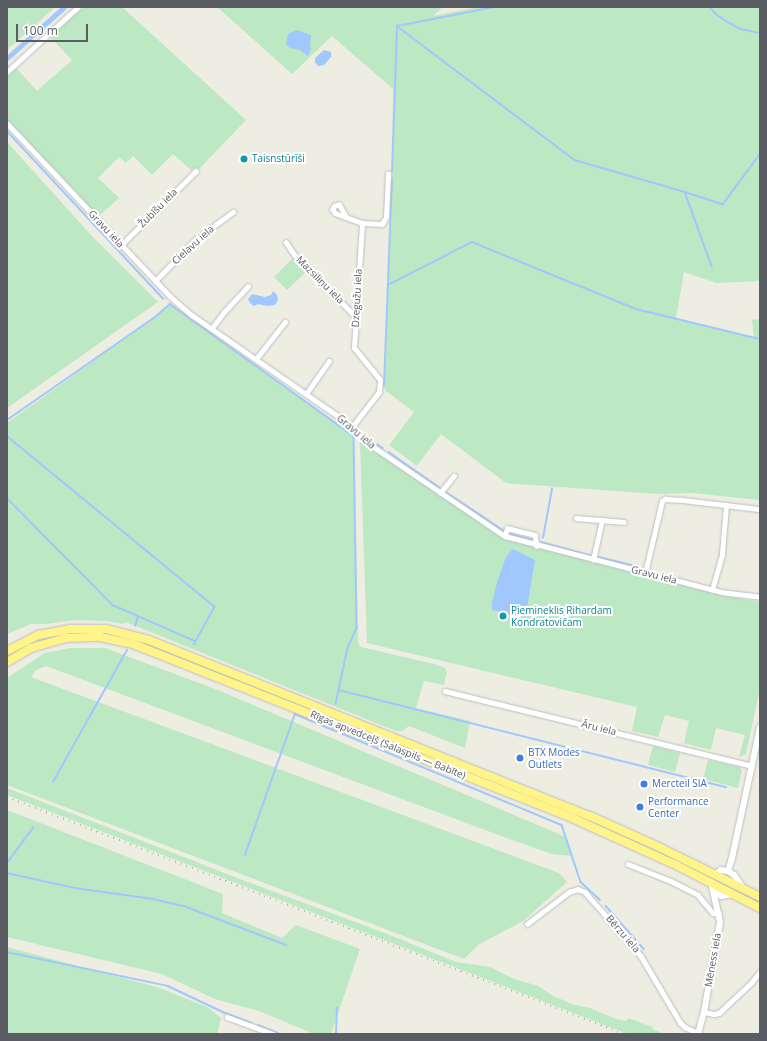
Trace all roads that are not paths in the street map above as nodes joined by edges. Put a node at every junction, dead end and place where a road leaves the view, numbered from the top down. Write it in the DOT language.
graph roads {
  1 [pos="78,7"];
  2 [pos="7,72"];
  3 [pos="7,123"];
  4 [pos="196,171"];
  5 [pos="388,174"];
  6 [pos="233,212"];
  7 [pos="346,217"];
  8 [pos="362,223"];
  9 [pos="286,242"];
  10 [pos="121,245"];
  11 [pos="155,281"];
  12 [pos="248,286"];
  13 [pos="356,316"];
  14 [pos="284,322"];
  15 [pos="212,328"];
  16 [pos="256,359"];
  17 [pos="329,361"];
  18 [pos="306,394"];
  19 [pos="352,427"];
  20 [pos="454,476"];
  21 [pos="440,493"];
  22 [pos="726,505"];
  23 [pos="760,509"];
  24 [pos="576,518"];
  25 [pos="602,520"];
  26 [pos="624,522"];
  27 [pos="505,536"];
  28 [pos="536,546"];
  29 [pos="593,560"];
  30 [pos="645,573"];
  31 [pos="712,590"];
  32 [pos="760,597"];
  33 [pos="7,651"];
  34 [pos="7,662"];
  35 [pos="445,691"];
  36 [pos="760,727"];
  37 [pos="752,766"];
  38 [pos="590,816"];
  39 [pos="584,824"];
  40 [pos="628,864"];
  41 [pos="728,871"];
  42 [pos="716,874"];
  43 [pos="712,886"];
  44 [pos="743,888"];
  45 [pos="734,894"];
  46 [pos="724,895"];
  47 [pos="760,897"];
  48 [pos="718,907"];
  49 [pos="760,908"];
  50 [pos="719,914"];
  51 [pos="527,924"];
  52 [pos="760,972"];
  53 [pos="704,1012"];
  54 [pos="227,1017"];
  55 [pos="698,1033"];
  56 [pos="273,1034"];
  1 -- 2 [label="street"];
  3 -- 10 [label="street, Gravu iela"];
  4 -- 10 [label="street, Žubīšu iela"];
  5 -- 8 [label="street"];
  6 -- 11 [label="street, Cielavu iela"];
  7 -- 8 [label="street"];
  8 -- 13 [label="street, Dzegužu iela"];
  9 -- 13 [label="street, Mazsiliņu iela"];
  10 -- 11 [label="street, Gravu iela"];
  11 -- 15 [label="street, Gravu iela"];
  12 -- 15 [label="street"];
  13 -- 19 [label="street, Dzegužu iela"];
  14 -- 16 [label="street"];
  15 -- 16 [label="street, Gravu iela"];
  16 -- 18 [label="street, Gravu iela"];
  17 -- 18 [label="street"];
  18 -- 19 [label="street, Gravu iela"];
  19 -- 21 [label="street, Gravu iela"];
  20 -- 21 [label="street"];
  21 -- 27 [label="street, Gravu iela"];
  22 -- 23 [label="street"];
  22 -- 30 [label="street"];
  22 -- 31 [label="street"];
  24 -- 25 [label="street"];
  25 -- 26 [label="street"];
  25 -- 29 [label="street"];
  27 -- 28 [label="street, Gravu iela"];
  27 -- 28 [label="street"];
  28 -- 29 [label="street, Gravu iela"];
  29 -- 30 [label="street, Gravu iela"];
  30 -- 31 [label="street, Gravu iela"];
  31 -- 32 [label="street, Gravu iela"];
  33 -- 38 [label="highway, Rīgas apvedceļš (Salaspils — Babīte)"];
  34 -- 39 [label="highway, Rīgas apvedceļš (Salaspils — Babīte)"];
  35 -- 37 [label="street, Āru iela"];
  36 -- 37 [label="main road"];
  37 -- 41 [label="main road"];
  38 -- 39 [label="highway"];
  38 -- 42 [label="highway, Rīgas apvedceļš (Salaspils — Babīte)"];
  39 -- 43 [label="highway, Rīgas apvedceļš (Salaspils — Babīte)"];
  40 -- 50 [label="street"];
  41 -- 42 [label="main road"];
  41 -- 44 [label="main road"];
  42 -- 44 [label="highway, Rīgas apvedceļš (Salaspils — Babīte)"];
  43 -- 45 [label="highway, Rīgas apvedceļš (Salaspils — Babīte)"];
  43 -- 46 [label="main road"];
  43 -- 48 [label="main road, Mēness iela"];
  44 -- 47 [label="highway, Rīgas apvedceļš (Salaspils — Babīte)"];
  45 -- 46 [label="main road"];
  45 -- 49 [label="highway, Rīgas apvedceļš (Salaspils — Babīte)"];
  46 -- 48 [label="main road"];
  48 -- 50 [label="main road, Mēness iela"];
  50 -- 53 [label="main road, Mēness iela"];
  51 -- 55 [label="street, Bērzu iela"];
  52 -- 53 [label="street"];
  53 -- 55 [label="main road, Mēness iela"];
  54 -- 56 [label="street"];
}
